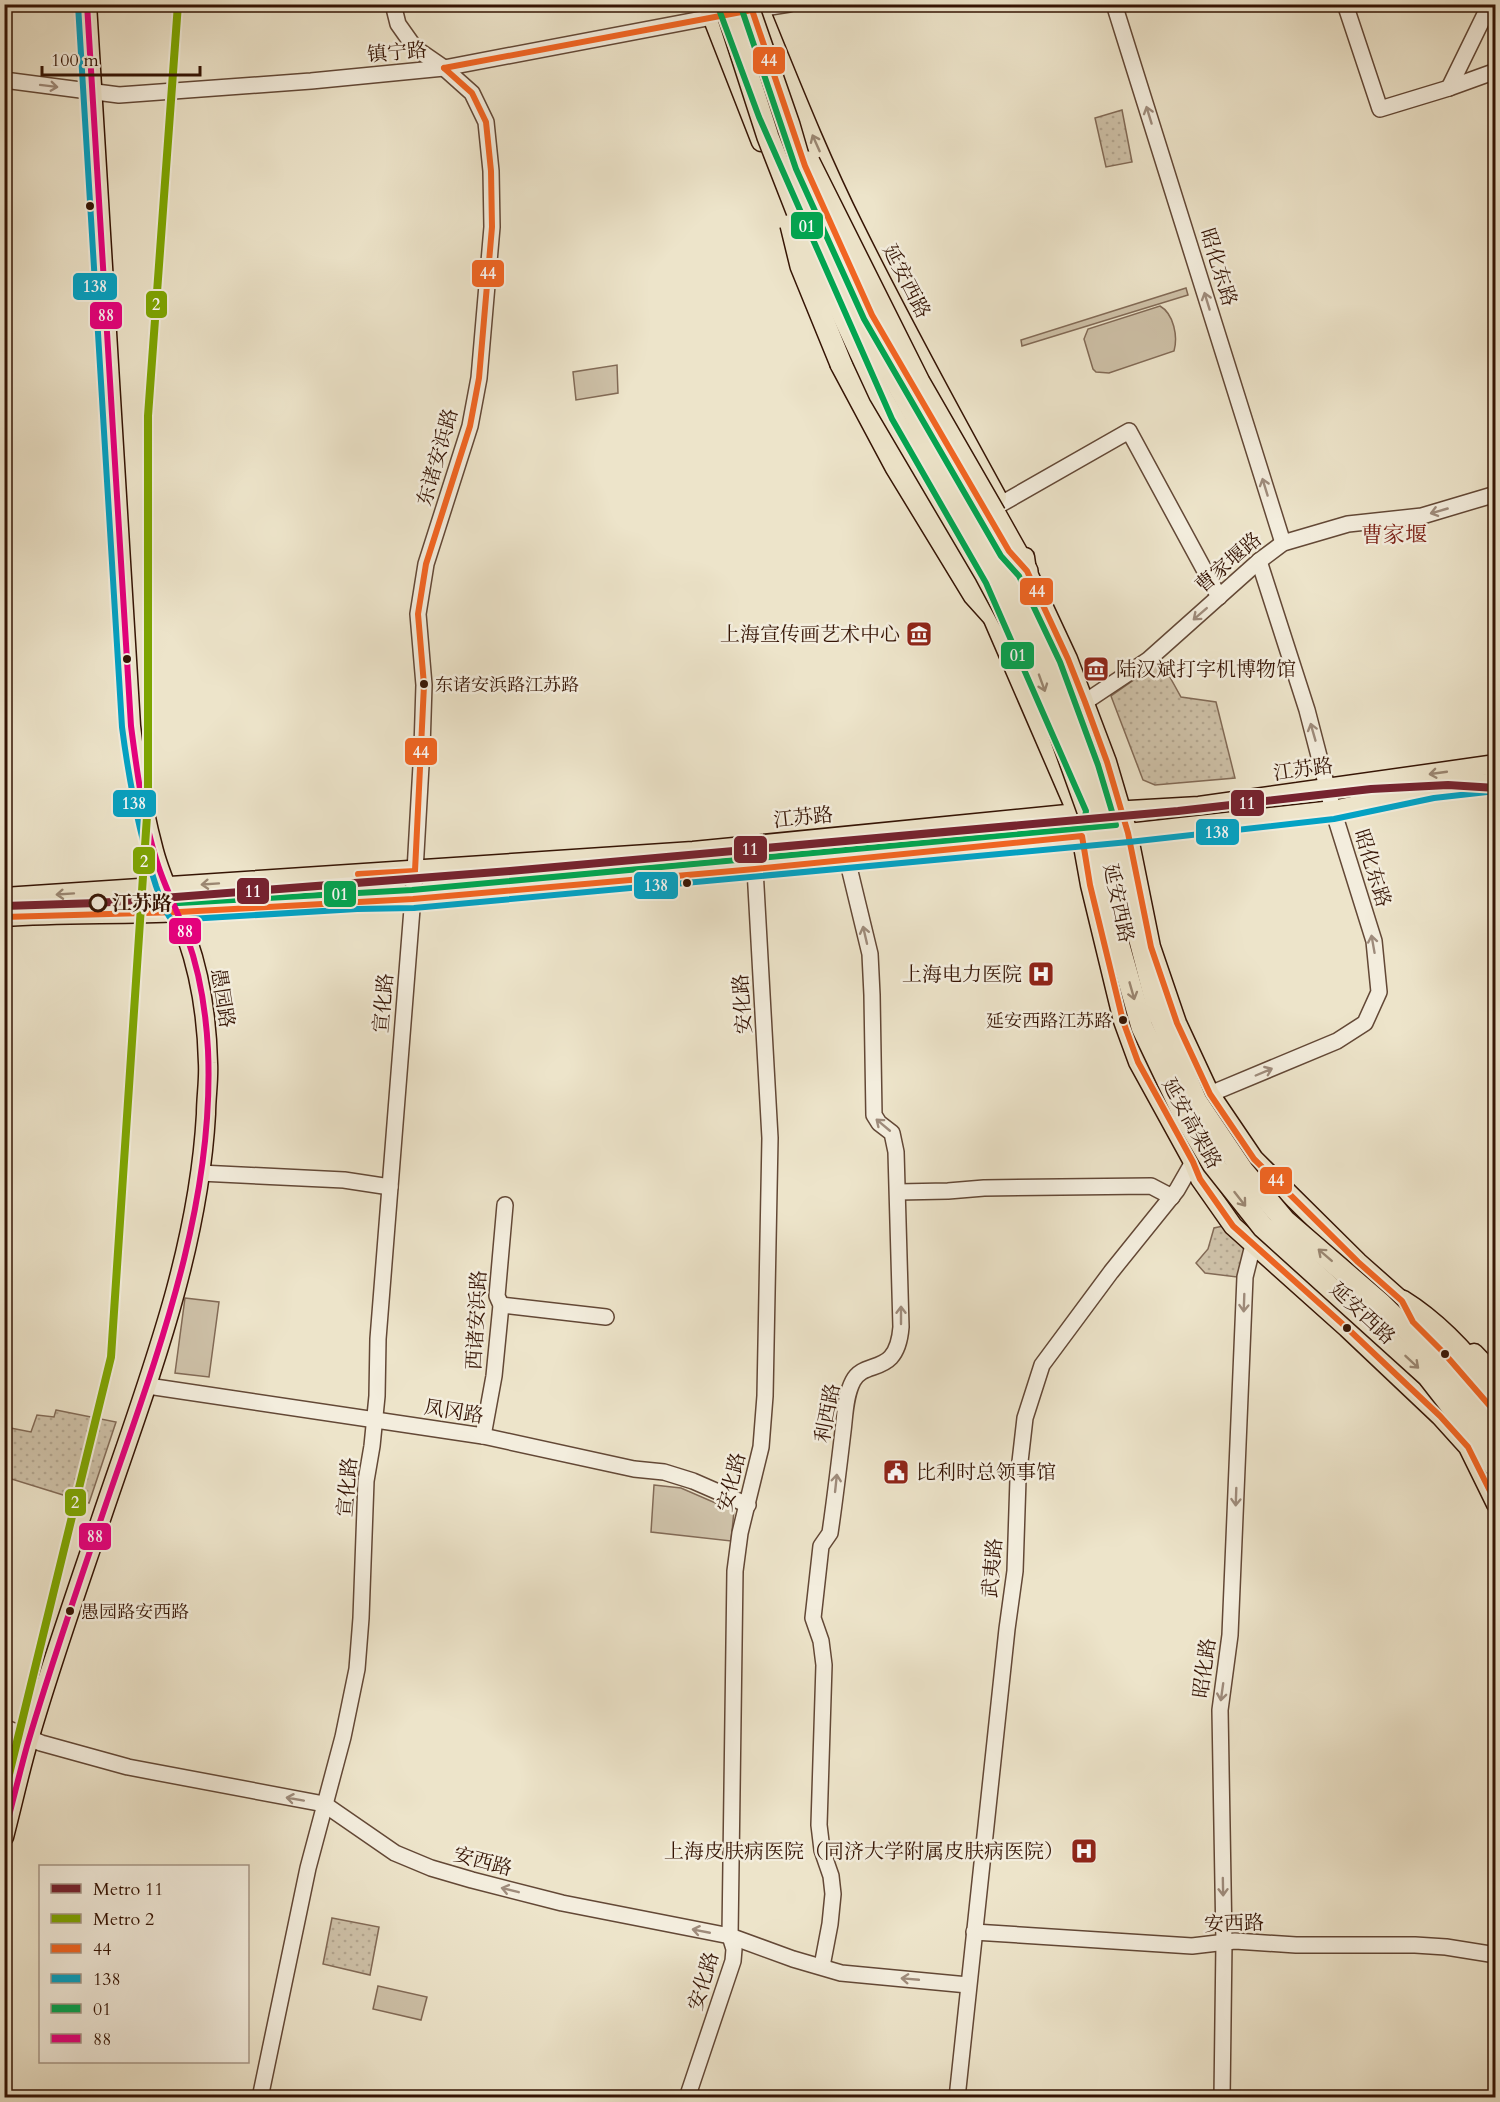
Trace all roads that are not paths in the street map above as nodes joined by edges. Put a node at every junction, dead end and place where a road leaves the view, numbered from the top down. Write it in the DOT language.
graph roads {
  1 [pos="87,4"];
  2 [pos="393,4"];
  3 [pos="789,4"];
  4 [pos="1114,4"];
  5 [pos="1345,4"];
  6 [pos="1490,4"];
  7 [pos="750,6"];
  8 [pos="714,9"];
  9 [pos="444,68"];
  10 [pos="1496,71"];
  11 [pos="4,80"];
  12 [pos="1449,88"];
  13 [pos="93,93"];
  14 [pos="789,125"];
  15 [pos="768,137"];
  16 [pos="866,252"];
  17 [pos="847,260"];
  18 [pos="906,327"];
  19 [pos="885,339"];
  20 [pos="1496,494"];
  21 [pos="998,509"];
  22 [pos="1283,543"];
  23 [pos="1259,561"];
  24 [pos="1028,571"];
  25 [pos="1219,597"];
  26 [pos="992,615"];
  27 [pos="1085,702"];
  28 [pos="1496,764"];
  29 [pos="1496,782"];
  30 [pos="1329,788"];
  31 [pos="1121,810"];
  32 [pos="1333,810"];
  33 [pos="1077,813"];
  34 [pos="1128,833"];
  35 [pos="1082,836"];
  36 [pos="847,860"];
  37 [pos="755,869"];
  38 [pos="415,871"];
  39 [pos="165,887"];
  40 [pos="4,897"];
  41 [pos="413,899"];
  42 [pos="176,912"];
  43 [pos="4,917"];
  44 [pos="1210,1094"];
  45 [pos="1192,1162"];
  46 [pos="200,1173"];
  47 [pos="390,1187"];
  48 [pos="898,1192"];
  49 [pos="1172,1197"];
  50 [pos="505,1205"];
  51 [pos="1253,1245"];
  52 [pos="1402,1301"];
  53 [pos="501,1305"];
  54 [pos="606,1317"];
  55 [pos="1496,1376"];
  56 [pos="148,1386"];
  57 [pos="1496,1394"];
  58 [pos="1496,1414"];
  59 [pos="375,1421"];
  60 [pos="1496,1434"];
  61 [pos="483,1436"];
  62 [pos="1496,1468"];
  63 [pos="1496,1504"];
  64 [pos="748,1505"];
  65 [pos="4,1727"];
  66 [pos="29,1737"];
  67 [pos="324,1804"];
  68 [pos="4,1837"];
  69 [pos="974,1932"];
  70 [pos="730,1936"];
  71 [pos="1224,1942"];
  72 [pos="1496,1954"];
  73 [pos="822,1966"];
  74 [pos="968,1984"];
  75 [pos="260,2097"];
  76 [pos="687,2097"];
  77 [pos="957,2097"];
  78 [pos="1222,2097"];
  1 -- 13 [label="main road, 愚园路"];
  2 -- 9 [label="street, 东诸安浜路"];
  3 -- 7 [label="street, 镇宁路"];
  22 -- 4 [label="street, 昭化东路, one-way"];
  5 -- 12 [label="street"];
  6 -- 12 [label="street"];
  7 -- 8 [label="street, 镇宁路"];
  7 -- 14 [label="highway, 延安高架路, bridge"];
  16 -- 7 [label="main road, 延安西路, one-way"];
  7 -- 17 [label="main road, 延安西路"];
  8 -- 9 [label="street, 镇宁路"];
  8 -- 15 [label="highway, 延安高架路, bridge"];
  8 -- 26 [label="main road, 延安西路"];
  9 -- 13 [label="street, 镇宁路"];
  9 -- 38 [label="street, 东诸安浜路"];
  10 -- 12 [label="street"];
  11 -- 13 [label="street, 镇宁路, one-way"];
  13 -- 39 [label="main road, 愚园路"];
  14 -- 21 [label="highway, bridge"];
  60 -- 14 [label="highway, 延安高架路, one-way, bridge"];
  15 -- 26 [label="highway, bridge"];
  15 -- 62 [label="highway, 延安高架路, one-way, bridge"];
  16 -- 17 [label="main road"];
  16 -- 18 [label="main road, 延安西路"];
  17 -- 19 [label="main road, 延安西路"];
  18 -- 19 [label="main road"];
  18 -- 21 [label="main road, 延安西路"];
  19 -- 24 [label="main road, 延安西路"];
  20 -- 22 [label="street, 曹家堰路, one-way"];
  21 -- 24 [label="highway"];
  21 -- 25 [label="street"];
  22 -- 23 [label="street, 曹家堰路"];
  23 -- 25 [label="street, 曹家堰路"];
  30 -- 23 [label="street, 昭化东路, one-way"];
  24 -- 27 [label="main road, 延安西路"];
  25 -- 27 [label="street, 曹家堰路, one-way"];
  26 -- 33 [label="main road, 延安西路"];
  27 -- 31 [label="main road, 延安西路"];
  28 -- 30 [label="main road, 江苏路, one-way"];
  29 -- 32 [label="main road"];
  30 -- 31 [label="main road, 江苏路"];
  30 -- 32 [label="street, 昭化东路"];
  31 -- 33 [label="main road, 江苏路"];
  31 -- 34 [label="main road, 延安西路"];
  32 -- 34 [label="main road"];
  44 -- 32 [label="street, 昭化东路, one-way"];
  33 -- 35 [label="main road, 延安西路"];
  33 -- 38 [label="main road, 江苏路"];
  34 -- 35 [label="main road"];
  34 -- 44 [label="main road, 延安西路"];
  35 -- 36 [label="main road"];
  35 -- 45 [label="main road, 延安西路"];
  36 -- 37 [label="main road"];
  48 -- 36 [label="street, 利西路, one-way"];
  37 -- 41 [label="main road"];
  37 -- 64 [label="street, 安化路"];
  38 -- 39 [label="main road, 江苏路, one-way"];
  38 -- 41 [label="street, 宣化路"];
  39 -- 40 [label="main road, 江苏路, one-way"];
  39 -- 42 [label="main road, 愚园路"];
  41 -- 42 [label="main road"];
  41 -- 47 [label="street, 宣化路"];
  42 -- 43 [label="main road"];
  42 -- 46 [label="main road, 愚园路"];
  44 -- 45 [label="street, 武夷路"];
  44 -- 52 [label="main road, 延安西路"];
  45 -- 49 [label="street, 武夷路"];
  45 -- 51 [label="main road, 延安西路"];
  46 -- 47 [label="street"];
  46 -- 56 [label="main road, 愚园路"];
  47 -- 59 [label="street, 宣化路"];
  48 -- 49 [label="street"];
  73 -- 48 [label="street, 利西路, one-way"];
  49 -- 69 [label="street, 武夷路"];
  50 -- 53 [label="street, 西诸安浜路"];
  51 -- 63 [label="main road, 延安西路"];
  51 -- 71 [label="street, 昭化路, one-way"];
  52 -- 55 [label="main road, 延安西路"];
  52 -- 57 [label="highway"];
  52 -- 58 [label="main road, 延安西路"];
  53 -- 54 [label="street"];
  53 -- 61 [label="street, 西诸安浜路"];
  56 -- 59 [label="street, 凤冈路"];
  56 -- 66 [label="main road, 愚园路"];
  59 -- 61 [label="street, 凤冈路"];
  59 -- 67 [label="street, 宣化路"];
  61 -- 64 [label="street, 凤冈路"];
  64 -- 70 [label="street, 安化路"];
  65 -- 66 [label="street, 安西路"];
  67 -- 66 [label="street, 安西路, one-way"];
  66 -- 68 [label="main road, 愚园路"];
  70 -- 67 [label="street, 安西路, one-way"];
  67 -- 75 [label="street, 宣化路"];
  69 -- 71 [label="street, 安西路"];
  69 -- 74 [label="street, 武夷路"];
  70 -- 73 [label="street, 安西路"];
  70 -- 76 [label="street, 安化路"];
  71 -- 72 [label="street, 安西路"];
  71 -- 78 [label="street, 昭化路"];
  74 -- 73 [label="street, 安西路, one-way"];
  74 -- 77 [label="street, 武夷路"];
}
